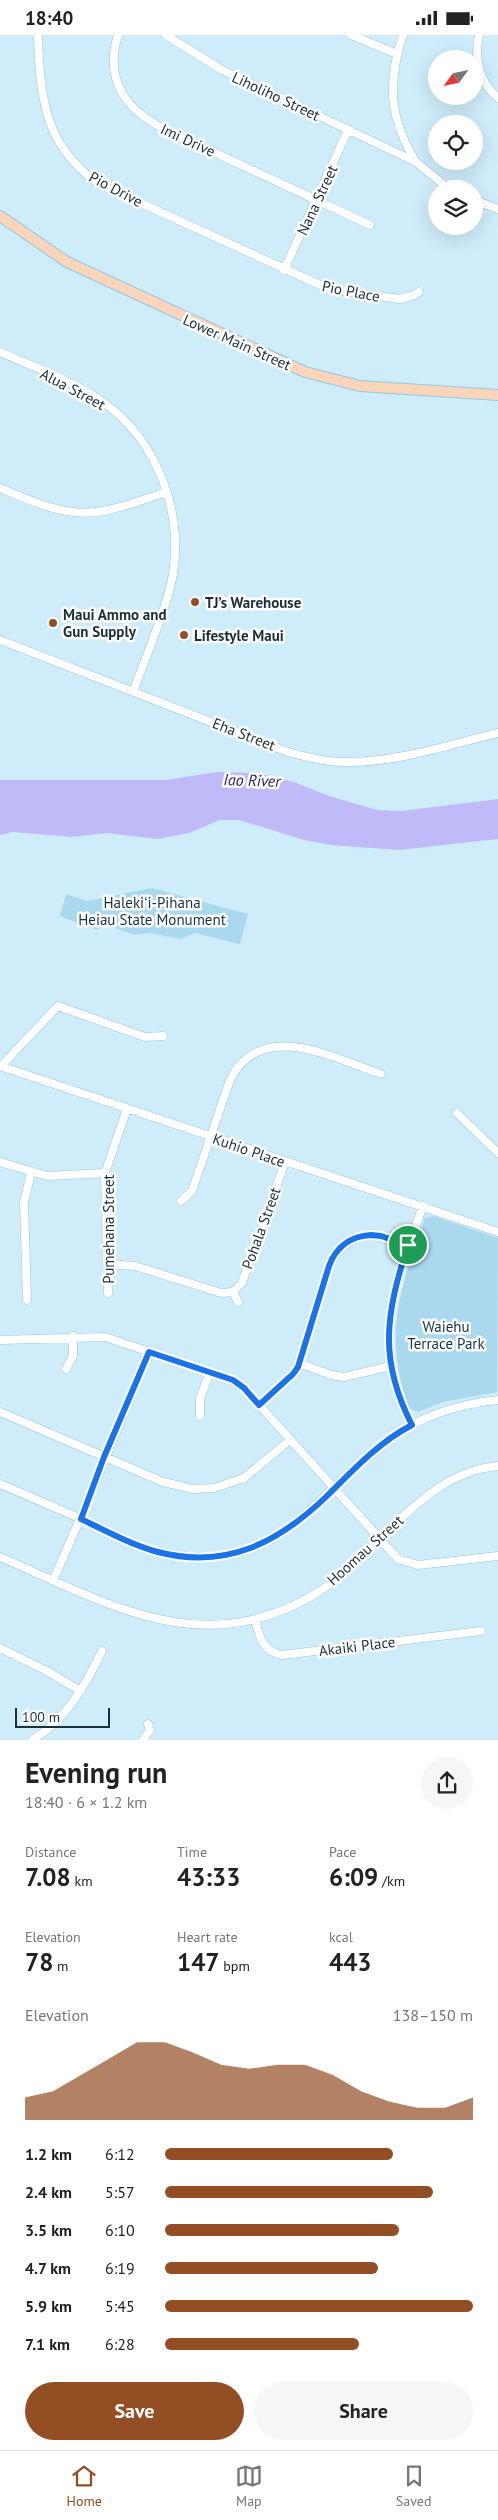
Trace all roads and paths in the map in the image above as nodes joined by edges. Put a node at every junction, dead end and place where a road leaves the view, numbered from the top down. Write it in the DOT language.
graph roads {
  1 [pos="38,35"];
  2 [pos="118,35"];
  3 [pos="166,35"];
  4 [pos="351,35"];
  5 [pos="404,35"];
  6 [pos="479,35"];
  7 [pos="397,54"];
  8 [pos="498,98"];
  9 [pos="348,130"];
  10 [pos="402,137"];
  11 [pos="390,149"];
  12 [pos="416,162"];
  13 [pos="438,180"];
  14 [pos="317,201"];
  15 [pos="483,203"];
  16 [pos="498,209"];
  17 [pos="0,216"];
  18 [pos="370,225"];
  19 [pos="284,269"];
  20 [pos="419,292"];
  21 [pos="0,353"];
  22 [pos="498,395"];
  23 [pos="0,489"];
  24 [pos="167,492"];
  25 [pos="0,640"];
  26 [pos="132,692"];
  27 [pos="498,733"];
  28 [pos="163,1035"];
  29 [pos="1,1066"];
  30 [pos="381,1074"];
  31 [pos="127,1109"];
  32 [pos="457,1113"];
  33 [pos="212,1137"];
  34 [pos="498,1153"];
  35 [pos="0,1162"];
  36 [pos="285,1162"];
  37 [pos="31,1173"];
  38 [pos="106,1173"];
  39 [pos="181,1201"];
  40 [pos="422,1206"];
  41 [pos="498,1232"];
  42 [pos="408,1245"];
  43 [pos="107,1264"];
  44 [pos="233,1292"];
  45 [pos="108,1293"];
  46 [pos="27,1300"];
  47 [pos="238,1302"];
  48 [pos="73,1337"];
  49 [pos="0,1340"];
  50 [pos="149,1352"];
  51 [pos="299,1363"];
  52 [pos="391,1367"];
  53 [pos="66,1369"];
  54 [pos="210,1372"];
  55 [pos="498,1400"];
  56 [pos="259,1405"];
  57 [pos="0,1412"];
  58 [pos="200,1416"];
  59 [pos="412,1425"];
  60 [pos="290,1440"];
  61 [pos="104,1457"];
  62 [pos="498,1466"];
  63 [pos="0,1484"];
  64 [pos="334,1489"];
  65 [pos="81,1519"];
  66 [pos="379,1539"];
  67 [pos="498,1556"];
  68 [pos="0,1557"];
  69 [pos="53,1580"];
  70 [pos="256,1619"];
  71 [pos="481,1631"];
  72 [pos="0,1649"];
  73 [pos="102,1651"];
  74 [pos="81,1691"];
  75 [pos="148,1724"];
  76 [pos="32,1740"];
  77 [pos="143,1740"];
  1 -- 19 [label="street, Pio Drive"];
  2 -- 14 [label="street, Imi Drive"];
  3 -- 9 [label="street, Liholiho Street"];
  4 -- 7 [label="street"];
  5 -- 7 [label="street"];
  6 -- 8 [label="street"];
  7 -- 10 [label="street"];
  9 -- 11 [label="street, Liholiho Street"];
  9 -- 14 [label="street, Nana Street"];
  10 -- 11 [label="street"];
  10 -- 12 [label="street"];
  11 -- 12 [label="street, Liholiho Street"];
  12 -- 13 [label="street, Liholiho Street"];
  14 -- 18 [label="street, Imi Drive"];
  14 -- 19 [label="street, Nana Street"];
  15 -- 16 [label="street"];
  17 -- 22 [label="street, Lower Main Street"];
  19 -- 20 [label="street, Pio Place"];
  21 -- 24 [label="street, Alua Street"];
  23 -- 24 [label="street"];
  24 -- 26 [label="street, Alua Street"];
  25 -- 26 [label="street, Eha Street"];
  26 -- 27 [label="street, Eha Street"];
  28 -- 29 [label="street"];
  29 -- 31 [label="street, Kuhio Place"];
  30 -- 33 [label="street"];
  31 -- 33 [label="street, Kuhio Place"];
  31 -- 38 [label="street, Pumehana Street"];
  32 -- 34 [label="street"];
  33 -- 36 [label="street, Kuhio Place"];
  33 -- 39 [label="street"];
  35 -- 37 [label="street"];
  36 -- 40 [label="street, Kuhio Place"];
  36 -- 44 [label="street, Pohala Street"];
  37 -- 38 [label="street"];
  37 -- 46 [label="street"];
  38 -- 43 [label="street, Pumehana Street"];
  40 -- 41 [label="street, Kuhio Place"];
  40 -- 42 [label="street"];
  42 -- 51 [label="street"];
  42 -- 52 [label="street"];
  43 -- 44 [label="street"];
  43 -- 45 [label="street, Pumehana Street"];
  44 -- 47 [label="street"];
  48 -- 49 [label="street"];
  48 -- 50 [label="street"];
  48 -- 53 [label="street"];
  50 -- 54 [label="street"];
  50 -- 61 [label="street"];
  51 -- 52 [label="street"];
  51 -- 56 [label="street"];
  52 -- 59 [label="street"];
  54 -- 56 [label="street"];
  54 -- 58 [label="street"];
  55 -- 59 [label="street"];
  56 -- 60 [label="street"];
  57 -- 61 [label="street"];
  59 -- 64 [label="street"];
  60 -- 61 [label="street"];
  60 -- 64 [label="street"];
  61 -- 65 [label="street"];
  62 -- 66 [label="street, Hoomau Street"];
  63 -- 65 [label="street"];
  64 -- 65 [label="street"];
  64 -- 66 [label="street"];
  65 -- 69 [label="street"];
  66 -- 67 [label="street"];
  66 -- 70 [label="street, Hoomau Street"];
  68 -- 69 [label="street, Hoomau Street"];
  69 -- 70 [label="street, Hoomau Street"];
  70 -- 71 [label="street, Akaiki Place"];
  72 -- 74 [label="street"];
  73 -- 74 [label="street"];
  74 -- 76 [label="street"];
  75 -- 77 [label="street"];
}
